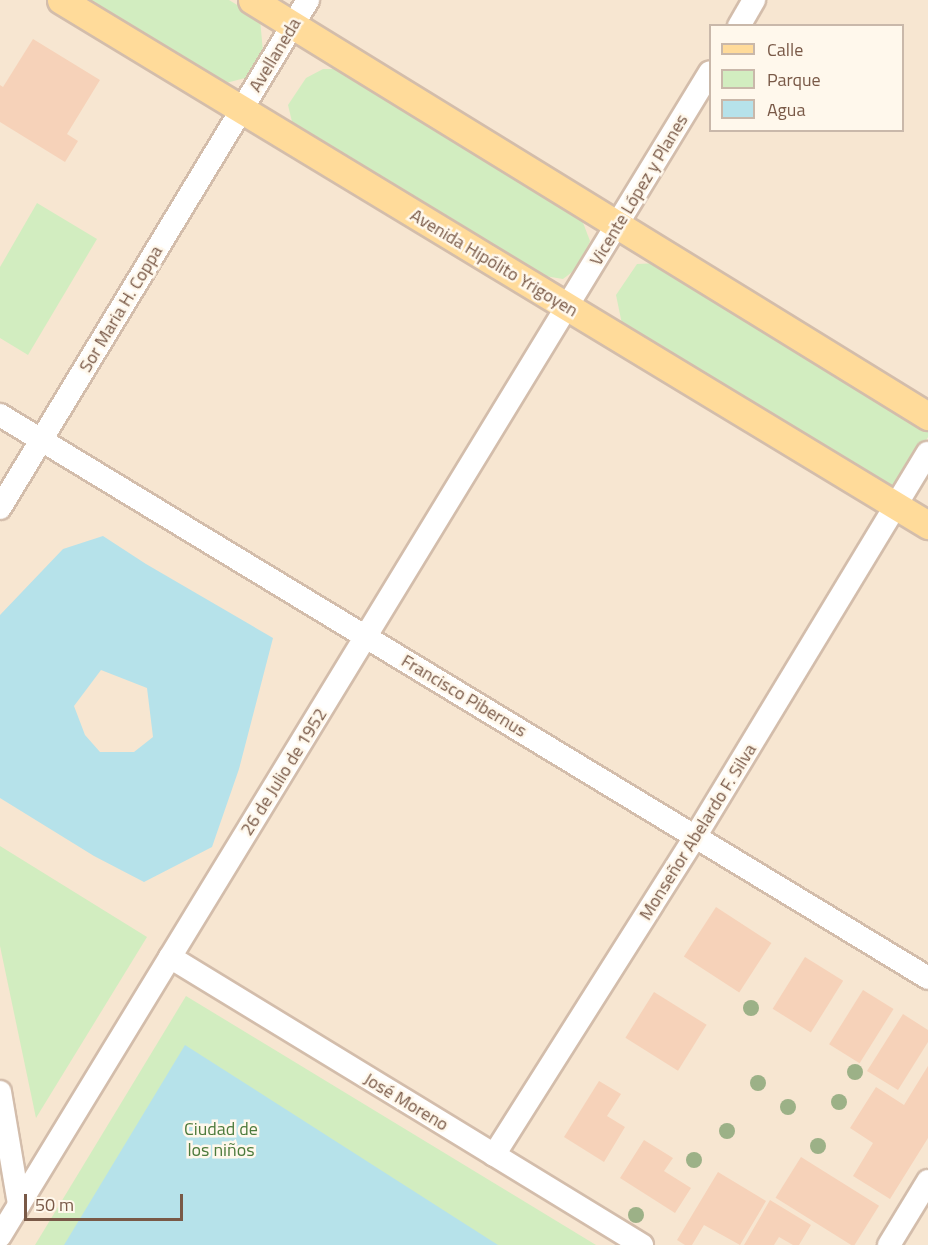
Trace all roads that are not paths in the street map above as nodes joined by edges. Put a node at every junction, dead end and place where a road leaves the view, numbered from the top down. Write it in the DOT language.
graph roads {
  1 [pos="61,0"];
  2 [pos="252,0"];
  3 [pos="308,0"];
  4 [pos="754,0"];
  5 [pos="740,24"];
  6 [pos="293,25"];
  7 [pos="709,75"];
  8 [pos="242,109"];
  9 [pos="618,225"];
  10 [pos="568,308"];
  11 [pos="0,415"];
  12 [pos="928,416"];
  13 [pos="42,441"];
  14 [pos="928,453"];
  15 [pos="897,505"];
  16 [pos="0,508"];
  17 [pos="928,525"];
  18 [pos="367,637"];
  19 [pos="696,837"];
  20 [pos="170,957"];
  21 [pos="928,978"];
  22 [pos="0,1092"];
  23 [pos="494,1155"];
  24 [pos="928,1181"];
  25 [pos="19,1204"];
  26 [pos="0,1236"];
  27 [pos="642,1245"];
  28 [pos="889,1245"];
  1 -- 8 [label="main road, Avenida Hipólito Yrigoyen"];
  2 -- 6 [label="main road"];
  3 -- 6 [label="street, Avellaneda"];
  4 -- 5 [label="street"];
  6 -- 8 [label="street, Avellaneda"];
  6 -- 9 [label="main road"];
  7 -- 9 [label="street, Vicente López y Planes"];
  8 -- 10 [label="main road, Avenida Hipólito Yrigoyen"];
  8 -- 13 [label="street, Sor Maria H. Coppa"];
  9 -- 10 [label="street, Vicente López y Planes"];
  9 -- 12 [label="main road"];
  10 -- 15 [label="main road, Avenida Hipólito Yrigoyen"];
  10 -- 18 [label="street, 26 de Julio de 1952"];
  11 -- 13 [label="street, Francisco Pibernus"];
  13 -- 16 [label="street, Sor Maria H. Coppa"];
  13 -- 18 [label="street, Francisco Pibernus"];
  14 -- 15 [label="street, Monseñor Abelardo F. Silva"];
  15 -- 17 [label="main road, Avenida Hipólito Yrigoyen"];
  15 -- 19 [label="street, Monseñor Abelardo F. Silva"];
  18 -- 19 [label="street, Francisco Pibernus"];
  18 -- 20 [label="street, 26 de Julio de 1952"];
  19 -- 21 [label="street, Francisco Pibernus"];
  19 -- 23 [label="street, Monseñor Abelardo F. Silva"];
  20 -- 23 [label="street, José Moreno"];
  20 -- 25 [label="street, 26 de Julio de 1952"];
  22 -- 25 [label="street"];
  23 -- 27 [label="street, José Moreno"];
  24 -- 28 [label="street"];
  25 -- 26 [label="street, 26 de Julio de 1952"];
}
